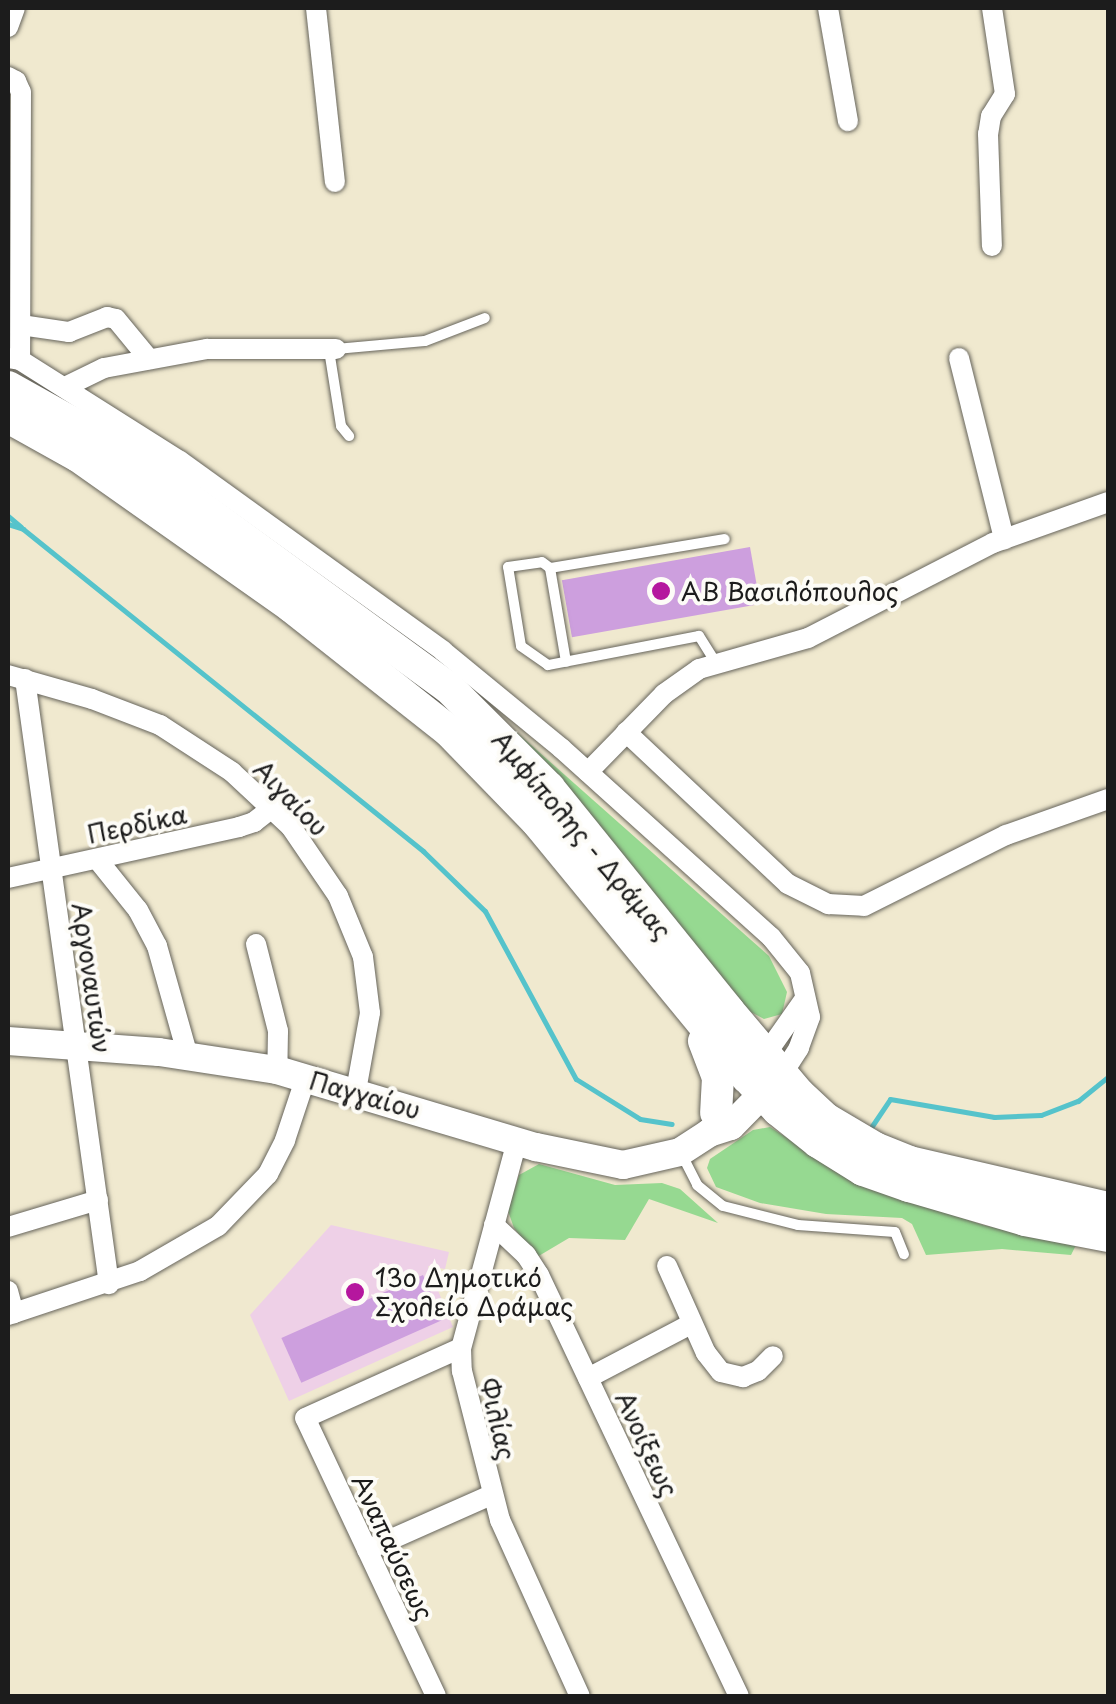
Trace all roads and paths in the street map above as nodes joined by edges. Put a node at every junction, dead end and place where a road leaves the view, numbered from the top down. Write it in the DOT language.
graph roads {
  1 [pos="15,8"];
  2 [pos="316,8"];
  3 [pos="828,8"];
  4 [pos="992,8"];
  5 [pos="8,27"];
  6 [pos="8,77"];
  7 [pos="848,120"];
  8 [pos="334,182"];
  9 [pos="992,246"];
  10 [pos="485,318"];
  11 [pos="21,326"];
  12 [pos="333,349"];
  13 [pos="959,358"];
  14 [pos="148,359"];
  15 [pos="12,368"];
  16 [pos="67,386"];
  17 [pos="8,417"];
  18 [pos="349,436"];
  19 [pos="1108,502"];
  20 [pos="725,539"];
  21 [pos="1004,539"];
  22 [pos="550,568"];
  23 [pos="566,662"];
  24 [pos="716,663"];
  25 [pos="16,677"];
  26 [pos="626,732"];
  27 [pos="588,772"];
  28 [pos="1108,799"];
  29 [pos="272,808"];
  30 [pos="97,858"];
  31 [pos="52,869"];
  32 [pos="8,878"];
  33 [pos="636,942"];
  34 [pos="256,944"];
  35 [pos="8,1041"];
  36 [pos="76,1046"];
  37 [pos="188,1056"];
  38 [pos="277,1070"];
  39 [pos="765,1075"];
  40 [pos="306,1078"];
  41 [pos="356,1091"];
  42 [pos="699,1136"];
  43 [pos="517,1141"];
  44 [pos="856,1151"];
  45 [pos="98,1200"];
  46 [pos="1108,1208"];
  47 [pos="494,1225"];
  48 [pos="8,1227"];
  49 [pos="1108,1236"];
  50 [pos="904,1254"];
  51 [pos="666,1266"];
  52 [pos="109,1284"];
  53 [pos="8,1291"];
  54 [pos="11,1314"];
  55 [pos="691,1324"];
  56 [pos="461,1348"];
  57 [pos="773,1356"];
  58 [pos="588,1378"];
  59 [pos="491,1494"];
  60 [pos="367,1550"];
  61 [pos="436,1696"];
  62 [pos="580,1696"];
  63 [pos="739,1696"];
  1 -- 5 [label="street"];
  2 -- 8 [label="street"];
  3 -- 7 [label="street"];
  4 -- 9 [label="street"];
  6 -- 11 [label="street"];
  10 -- 12 [label="lane"];
  11 -- 14 [label="street"];
  11 -- 15 [label="street"];
  12 -- 14 [label="street"];
  12 -- 18 [label="lane"];
  13 -- 21 [label="street"];
  14 -- 16 [label="street"];
  15 -- 16 [label="street"];
  15 -- 39 [label="main road, Αμφίπολης - Δράμας"];
  16 -- 27 [label="street"];
  17 -- 33 [label="main road, Αμφίπολης - Δράμας"];
  19 -- 21 [label="street"];
  20 -- 22 [label="lane"];
  21 -- 24 [label="street"];
  22 -- 23 [label="lane"];
  22 -- 23 [label="lane"];
  23 -- 24 [label="lane"];
  24 -- 26 [label="street"];
  25 -- 29 [label="street, Αιγαίου"];
  25 -- 31 [label="street, Αργοναυτών"];
  26 -- 27 [label="street"];
  26 -- 28 [label="street"];
  27 -- 39 [label="street"];
  29 -- 30 [label="street, Περδίκα"];
  29 -- 41 [label="street, Αιγαίου"];
  30 -- 31 [label="street, Περδίκα"];
  30 -- 37 [label="street"];
  31 -- 32 [label="street, Περδίκα"];
  31 -- 36 [label="street, Αργοναυτών"];
  33 -- 39 [label="main road, Αμφίπολης - Δράμας"];
  33 -- 42 [label="main road"];
  34 -- 38 [label="street"];
  35 -- 36 [label="main road, Παγγαίου"];
  36 -- 37 [label="main road, Παγγαίου"];
  36 -- 45 [label="street, Αργοναυτών"];
  37 -- 38 [label="main road, Παγγαίου"];
  38 -- 40 [label="main road, Παγγαίου"];
  39 -- 42 [label="main road"];
  39 -- 44 [label="main road, Αμφίπολης - Δράμας"];
  40 -- 41 [label="main road, Παγγαίου"];
  40 -- 52 [label="street"];
  41 -- 43 [label="main road, Παγγαίου"];
  42 -- 43 [label="main road, Παγγαίου"];
  42 -- 50 [label="lane"];
  43 -- 47 [label="street, Φιλίας"];
  44 -- 46 [label="main road, Αμφίπολης - Δράμας"];
  44 -- 49 [label="main road, Αμφίπολης - Δράμας"];
  45 -- 48 [label="street"];
  45 -- 52 [label="street, Αργοναυτών"];
  47 -- 56 [label="street, Φιλίας"];
  47 -- 58 [label="street, Ανοίξεως"];
  51 -- 55 [label="street"];
  52 -- 54 [label="street"];
  53 -- 54 [label="street"];
  55 -- 57 [label="street"];
  55 -- 58 [label="street"];
  56 -- 59 [label="street, Φιλίας"];
  56 -- 60 [label="street, Αναπαύσεως"];
  58 -- 63 [label="street, Ανοίξεως"];
  59 -- 60 [label="street"];
  59 -- 62 [label="street, Φιλίας"];
  60 -- 61 [label="street, Αναπαύσεως"];
}
